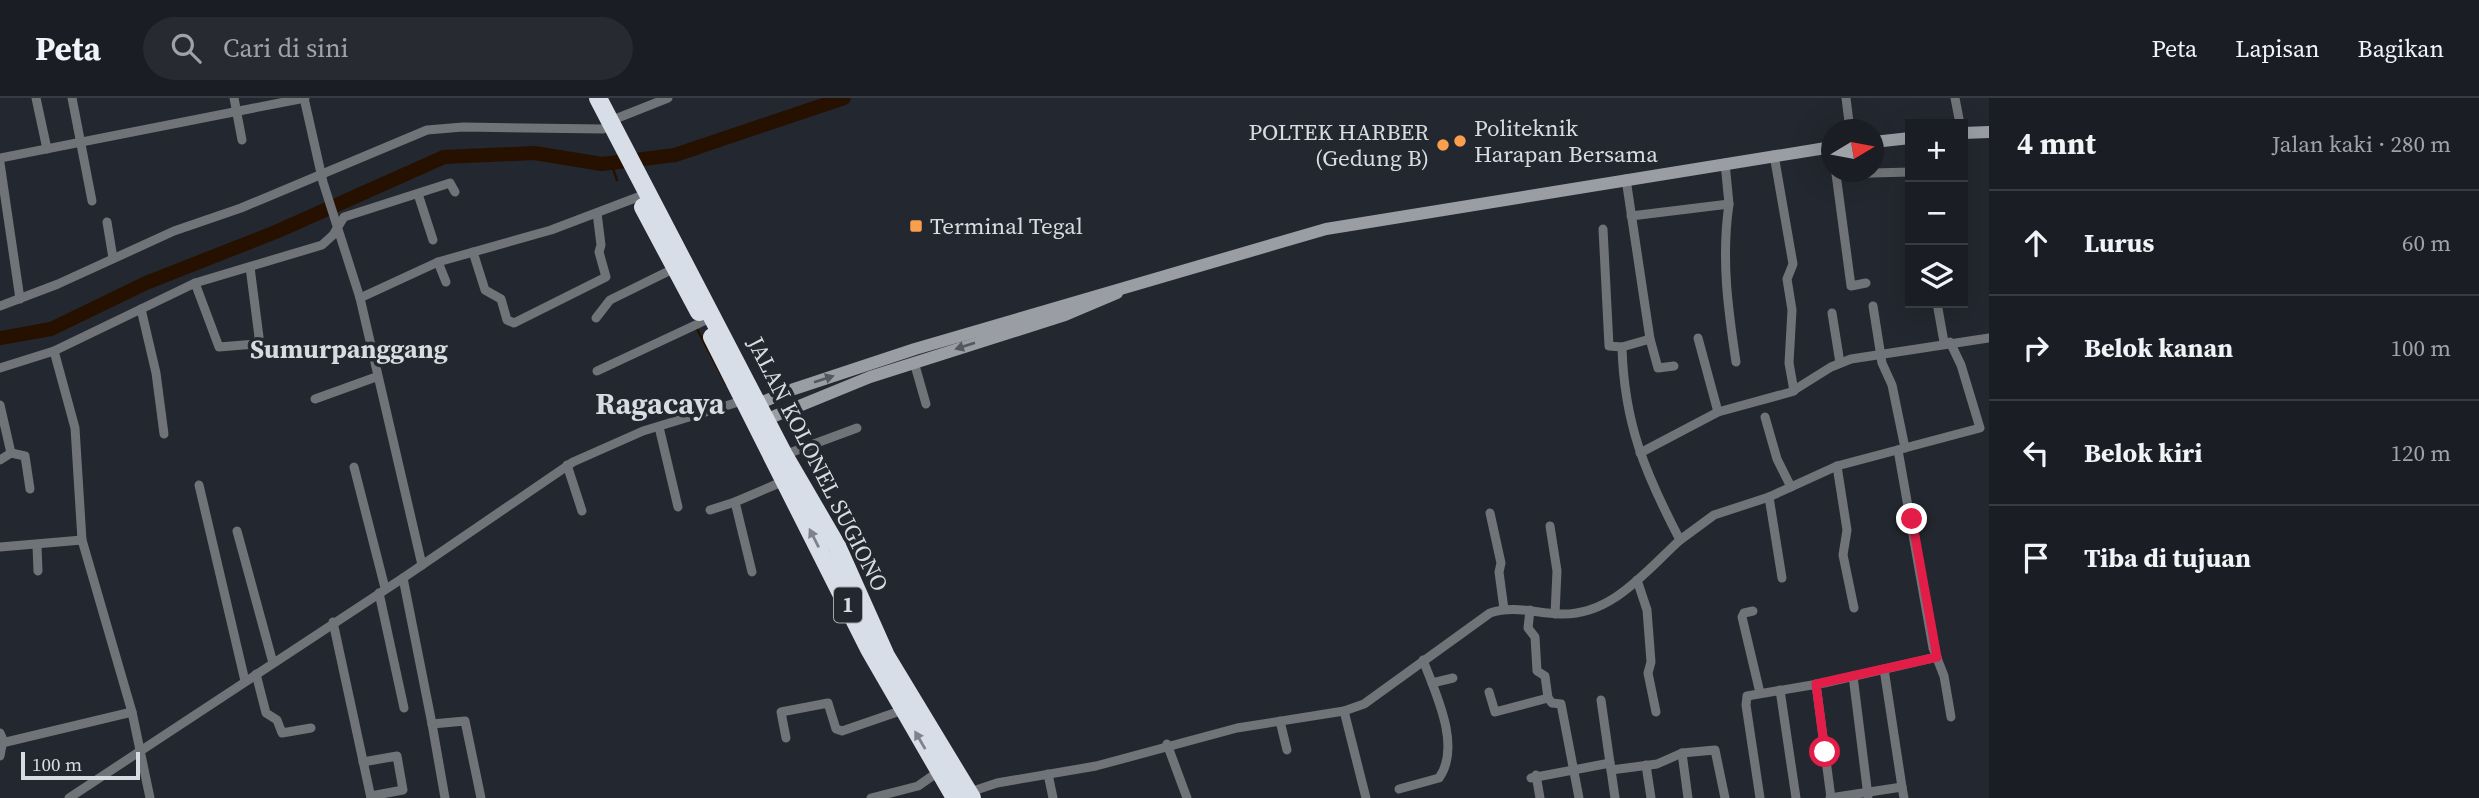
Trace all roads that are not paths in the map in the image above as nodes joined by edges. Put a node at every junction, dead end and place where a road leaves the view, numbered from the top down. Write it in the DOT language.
graph roads {
  1 [pos="36,98"];
  2 [pos="72,98"];
  3 [pos="234,98"];
  4 [pos="304,98"];
  5 [pos="588,98"];
  6 [pos="598,98"];
  7 [pos="668,98"];
  8 [pos="1846,98"];
  9 [pos="1955,98"];
  10 [pos="237,111"];
  11 [pos="1849,119"];
  12 [pos="1959,119"];
  13 [pos="606,125"];
  14 [pos="1989,132"];
  15 [pos="1968,133"];
  16 [pos="1905,139"];
  17 [pos="242,140"];
  18 [pos="1884,141"];
  19 [pos="82,143"];
  20 [pos="1821,148"];
  21 [pos="47,149"];
  22 [pos="1774,155"];
  23 [pos="0,160"];
  24 [pos="1726,169"];
  25 [pos="1884,172"];
  26 [pos="1905,172"];
  27 [pos="322,179"];
  28 [pos="1626,179"];
  29 [pos="1837,182"];
  30 [pos="639,189"];
  31 [pos="455,192"];
  32 [pos="418,194"];
  33 [pos="92,201"];
  34 [pos="1729,204"];
  35 [pos="597,213"];
  36 [pos="1631,216"];
  37 [pos="107,222"];
  38 [pos="338,227"];
  39 [pos="1603,229"];
  40 [pos="433,240"];
  41 [pos="473,252"];
  42 [pos="113,258"];
  43 [pos="438,262"];
  44 [pos="250,267"];
  45 [pos="669,271"];
  46 [pos="195,282"];
  47 [pos="446,282"];
  48 [pos="1866,284"];
  49 [pos="1121,290"];
  50 [pos="360,298"];
  51 [pos="20,299"];
  52 [pos="0,306"];
  53 [pos="1873,306"];
  54 [pos="1938,308"];
  55 [pos="141,309"];
  56 [pos="1832,313"];
  57 [pos="596,318"];
  58 [pos="697,325"];
  59 [pos="1698,338"];
  60 [pos="1989,338"];
  61 [pos="1650,339"];
  62 [pos="1947,342"];
  63 [pos="1622,347"];
  64 [pos="54,351"];
  65 [pos="1881,354"];
  66 [pos="914,362"];
  67 [pos="1736,362"];
  68 [pos="1840,363"];
  69 [pos="1674,366"];
  70 [pos="0,368"];
  71 [pos="597,371"];
  72 [pos="376,377"];
  73 [pos="853,377"];
  74 [pos="1794,391"];
  75 [pos="315,400"];
  76 [pos="926,404"];
  77 [pos="0,405"];
  78 [pos="750,407"];
  79 [pos="1718,412"];
  80 [pos="1765,417"];
  81 [pos="659,427"];
  82 [pos="1984,427"];
  83 [pos="857,428"];
  84 [pos="164,434"];
  85 [pos="1901,449"];
  86 [pos="11,453"];
  87 [pos="1640,453"];
  88 [pos="784,455"];
  89 [pos="0,460"];
  90 [pos="567,465"];
  91 [pos="1837,466"];
  92 [pos="354,467"];
  93 [pos="779,482"];
  94 [pos="199,485"];
  95 [pos="1791,487"];
  96 [pos="30,489"];
  97 [pos="1769,497"];
  98 [pos="735,502"];
  99 [pos="678,507"];
  100 [pos="709,510"];
  101 [pos="582,511"];
  102 [pos="1490,513"];
  103 [pos="1550,526"];
  104 [pos="237,531"];
  105 [pos="82,540"];
  106 [pos="1680,540"];
  107 [pos="37,546"];
  108 [pos="0,547"];
  109 [pos="422,565"];
  110 [pos="38,571"];
  111 [pos="752,572"];
  112 [pos="404,578"];
  113 [pos="1782,578"];
  114 [pos="1637,580"];
  115 [pos="382,591"];
  116 [pos="1854,608"];
  117 [pos="1504,609"];
  118 [pos="1530,610"];
  119 [pos="1753,611"];
  120 [pos="1555,614"];
  121 [pos="333,622"];
  122 [pos="1937,657"];
  123 [pos="1423,660"];
  124 [pos="272,663"];
  125 [pos="1884,669"];
  126 [pos="256,674"];
  127 [pos="1853,676"];
  128 [pos="1453,678"];
  129 [pos="245,681"];
  130 [pos="1432,683"];
  131 [pos="1816,684"];
  132 [pos="1780,690"];
  133 [pos="1489,692"];
  134 [pos="1760,693"];
  135 [pos="1548,698"];
  136 [pos="1601,699"];
  137 [pos="404,708"];
  138 [pos="903,710"];
  139 [pos="1344,711"];
  140 [pos="132,712"];
  141 [pos="1656,712"];
  142 [pos="1951,717"];
  143 [pos="1280,721"];
  144 [pos="432,724"];
  145 [pos="311,729"];
  146 [pos="1,738"];
  147 [pos="786,738"];
  148 [pos="1167,744"];
  149 [pos="1287,750"];
  150 [pos="141,751"];
  151 [pos="1682,753"];
  152 [pos="0,756"];
  153 [pos="363,762"];
  154 [pos="1646,765"];
  155 [pos="1611,766"];
  156 [pos="1575,768"];
  157 [pos="938,772"];
  158 [pos="1048,774"];
  159 [pos="1902,787"];
  160 [pos="1399,789"];
  161 [pos="1867,795"];
  162 [pos="371,797"];
  163 [pos="961,797"];
  164 [pos="69,798"];
  165 [pos="150,798"];
  166 [pos="445,798"];
  167 [pos="481,798"];
  168 [pos="871,798"];
  169 [pos="1053,798"];
  170 [pos="1187,798"];
  171 [pos="1366,798"];
  172 [pos="1540,798"];
  173 [pos="1579,798"];
  174 [pos="1615,798"];
  175 [pos="1651,798"];
  176 [pos="1688,798"];
  177 [pos="1724,798"];
  178 [pos="1759,798"];
  179 [pos="1796,798"];
  180 [pos="1831,798"];
  181 [pos="1904,798"];
  1 -- 21 [label="street"];
  2 -- 19 [label="street"];
  3 -- 10 [label="street"];
  4 -- 10 [label="street"];
  4 -- 27 [label="street"];
  5 -- 13 [label="highway, 1"];
  6 -- 13 [label="highway, 1"];
  7 -- 13 [label="street"];
  8 -- 11 [label="street"];
  9 -- 12 [label="street"];
  10 -- 17 [label="street"];
  10 -- 19 [label="street"];
  13 -- 27 [label="street"];
  13 -- 30 [label="highway, 1"];
  14 -- 15 [label="main road"];
  16 -- 18 [label="main road"];
  19 -- 21 [label="street"];
  19 -- 33 [label="street"];
  20 -- 22 [label="main road"];
  21 -- 23 [label="street"];
  22 -- 24 [label="main road"];
  22 -- 74 [label="street"];
  23 -- 51 [label="street"];
  24 -- 28 [label="main road"];
  24 -- 34 [label="street"];
  25 -- 26 [label="street"];
  27 -- 38 [label="street"];
  27 -- 42 [label="street"];
  28 -- 36 [label="street"];
  28 -- 49 [label="main road"];
  29 -- 48 [label="street"];
  30 -- 35 [label="street"];
  30 -- 45 [label="highway, JALAN KOLONEL SUGIONO / 1"];
  30 -- 78 [label="highway, JALAN KOLONEL SUGIONO / 1"];
  31 -- 32 [label="street"];
  32 -- 38 [label="street"];
  32 -- 40 [label="street"];
  34 -- 36 [label="street"];
  34 -- 67 [label="street"];
  35 -- 41 [label="street"];
  35 -- 41 [label="street"];
  36 -- 61 [label="street"];
  37 -- 42 [label="street"];
  38 -- 44 [label="street"];
  38 -- 50 [label="street"];
  39 -- 63 [label="street"];
  41 -- 43 [label="street"];
  42 -- 51 [label="street"];
  43 -- 47 [label="street"];
  43 -- 50 [label="street"];
  44 -- 46 [label="street"];
  44 -- 46 [label="street"];
  45 -- 57 [label="street"];
  45 -- 58 [label="highway, JALAN KOLONEL SUGIONO / 1"];
  46 -- 55 [label="street"];
  49 -- 66 [label="main road, one-way"];
  49 -- 73 [label="main road"];
  50 -- 72 [label="street"];
  51 -- 52 [label="street"];
  53 -- 65 [label="street"];
  54 -- 62 [label="street"];
  55 -- 64 [label="street"];
  55 -- 84 [label="street"];
  56 -- 68 [label="street"];
  58 -- 71 [label="street"];
  58 -- 78 [label="highway, JALAN KOLONEL SUGIONO / 1"];
  59 -- 79 [label="street"];
  60 -- 62 [label="street"];
  61 -- 63 [label="street"];
  61 -- 69 [label="street"];
  62 -- 65 [label="street"];
  62 -- 82 [label="street"];
  63 -- 87 [label="street"];
  64 -- 70 [label="street"];
  64 -- 105 [label="street"];
  65 -- 68 [label="street"];
  65 -- 85 [label="street"];
  66 -- 73 [label="main road"];
  66 -- 76 [label="street"];
  68 -- 74 [label="street"];
  72 -- 75 [label="street"];
  72 -- 109 [label="street"];
  73 -- 78 [label="main road"];
  74 -- 79 [label="street"];
  77 -- 86 [label="street"];
  78 -- 81 [label="street"];
  78 -- 88 [label="highway, JALAN KOLONEL SUGIONO / 1"];
  78 -- 93 [label="highway, 1"];
  79 -- 87 [label="street"];
  80 -- 95 [label="street"];
  81 -- 90 [label="street"];
  81 -- 99 [label="street"];
  82 -- 85 [label="street"];
  83 -- 88 [label="street"];
  85 -- 91 [label="street"];
  85 -- 122 [label="street"];
  86 -- 89 [label="street"];
  86 -- 96 [label="street"];
  87 -- 106 [label="street"];
  88 -- 163 [label="highway, JALAN KOLONEL SUGIONO / 1"];
  90 -- 101 [label="street"];
  90 -- 109 [label="street"];
  91 -- 95 [label="street"];
  91 -- 116 [label="street"];
  92 -- 115 [label="street"];
  93 -- 98 [label="street"];
  138 -- 93 [label="highway, 1, one-way"];
  94 -- 129 [label="street"];
  95 -- 97 [label="street"];
  97 -- 106 [label="street"];
  97 -- 113 [label="street"];
  98 -- 100 [label="street"];
  98 -- 111 [label="street"];
  102 -- 117 [label="street"];
  103 -- 120 [label="street"];
  104 -- 124 [label="street"];
  105 -- 107 [label="street"];
  105 -- 140 [label="street"];
  106 -- 114 [label="street"];
  107 -- 108 [label="street"];
  107 -- 110 [label="street"];
  109 -- 112 [label="street"];
  112 -- 115 [label="street"];
  112 -- 144 [label="street"];
  114 -- 120 [label="street"];
  114 -- 141 [label="street"];
  115 -- 121 [label="street"];
  115 -- 137 [label="street"];
  117 -- 118 [label="street"];
  117 -- 123 [label="street"];
  118 -- 120 [label="street"];
  118 -- 135 [label="street"];
  119 -- 134 [label="street"];
  121 -- 124 [label="street"];
  121 -- 153 [label="street"];
  122 -- 125 [label="street"];
  122 -- 142 [label="street"];
  123 -- 130 [label="street"];
  123 -- 139 [label="street"];
  124 -- 126 [label="street"];
  125 -- 127 [label="street"];
  125 -- 159 [label="street"];
  126 -- 129 [label="street"];
  126 -- 145 [label="street"];
  127 -- 131 [label="street"];
  127 -- 161 [label="street"];
  128 -- 130 [label="street"];
  129 -- 150 [label="street"];
  130 -- 160 [label="street"];
  131 -- 132 [label="street"];
  131 -- 180 [label="street"];
  132 -- 134 [label="street"];
  132 -- 179 [label="street"];
  133 -- 135 [label="street"];
  134 -- 178 [label="street"];
  135 -- 156 [label="street"];
  136 -- 155 [label="street"];
  138 -- 147 [label="street"];
  157 -- 138 [label="highway, 1, one-way"];
  139 -- 143 [label="street"];
  139 -- 171 [label="street"];
  140 -- 146 [label="street"];
  140 -- 150 [label="street"];
  143 -- 148 [label="street"];
  143 -- 149 [label="street"];
  144 -- 166 [label="street"];
  144 -- 167 [label="street"];
  146 -- 152 [label="street"];
  148 -- 158 [label="street"];
  148 -- 170 [label="street"];
  150 -- 164 [label="street"];
  150 -- 165 [label="street"];
  151 -- 154 [label="street"];
  151 -- 176 [label="street"];
  151 -- 177 [label="street"];
  153 -- 162 [label="street"];
  153 -- 162 [label="street"];
  154 -- 155 [label="street"];
  154 -- 175 [label="street"];
  155 -- 156 [label="street"];
  155 -- 174 [label="street"];
  156 -- 172 [label="street"];
  156 -- 173 [label="street"];
  157 -- 163 [label="highway, 1"];
  157 -- 168 [label="street"];
  158 -- 163 [label="street"];
  158 -- 169 [label="street"];
  159 -- 161 [label="street"];
  159 -- 181 [label="street"];
  161 -- 180 [label="street"];
}
